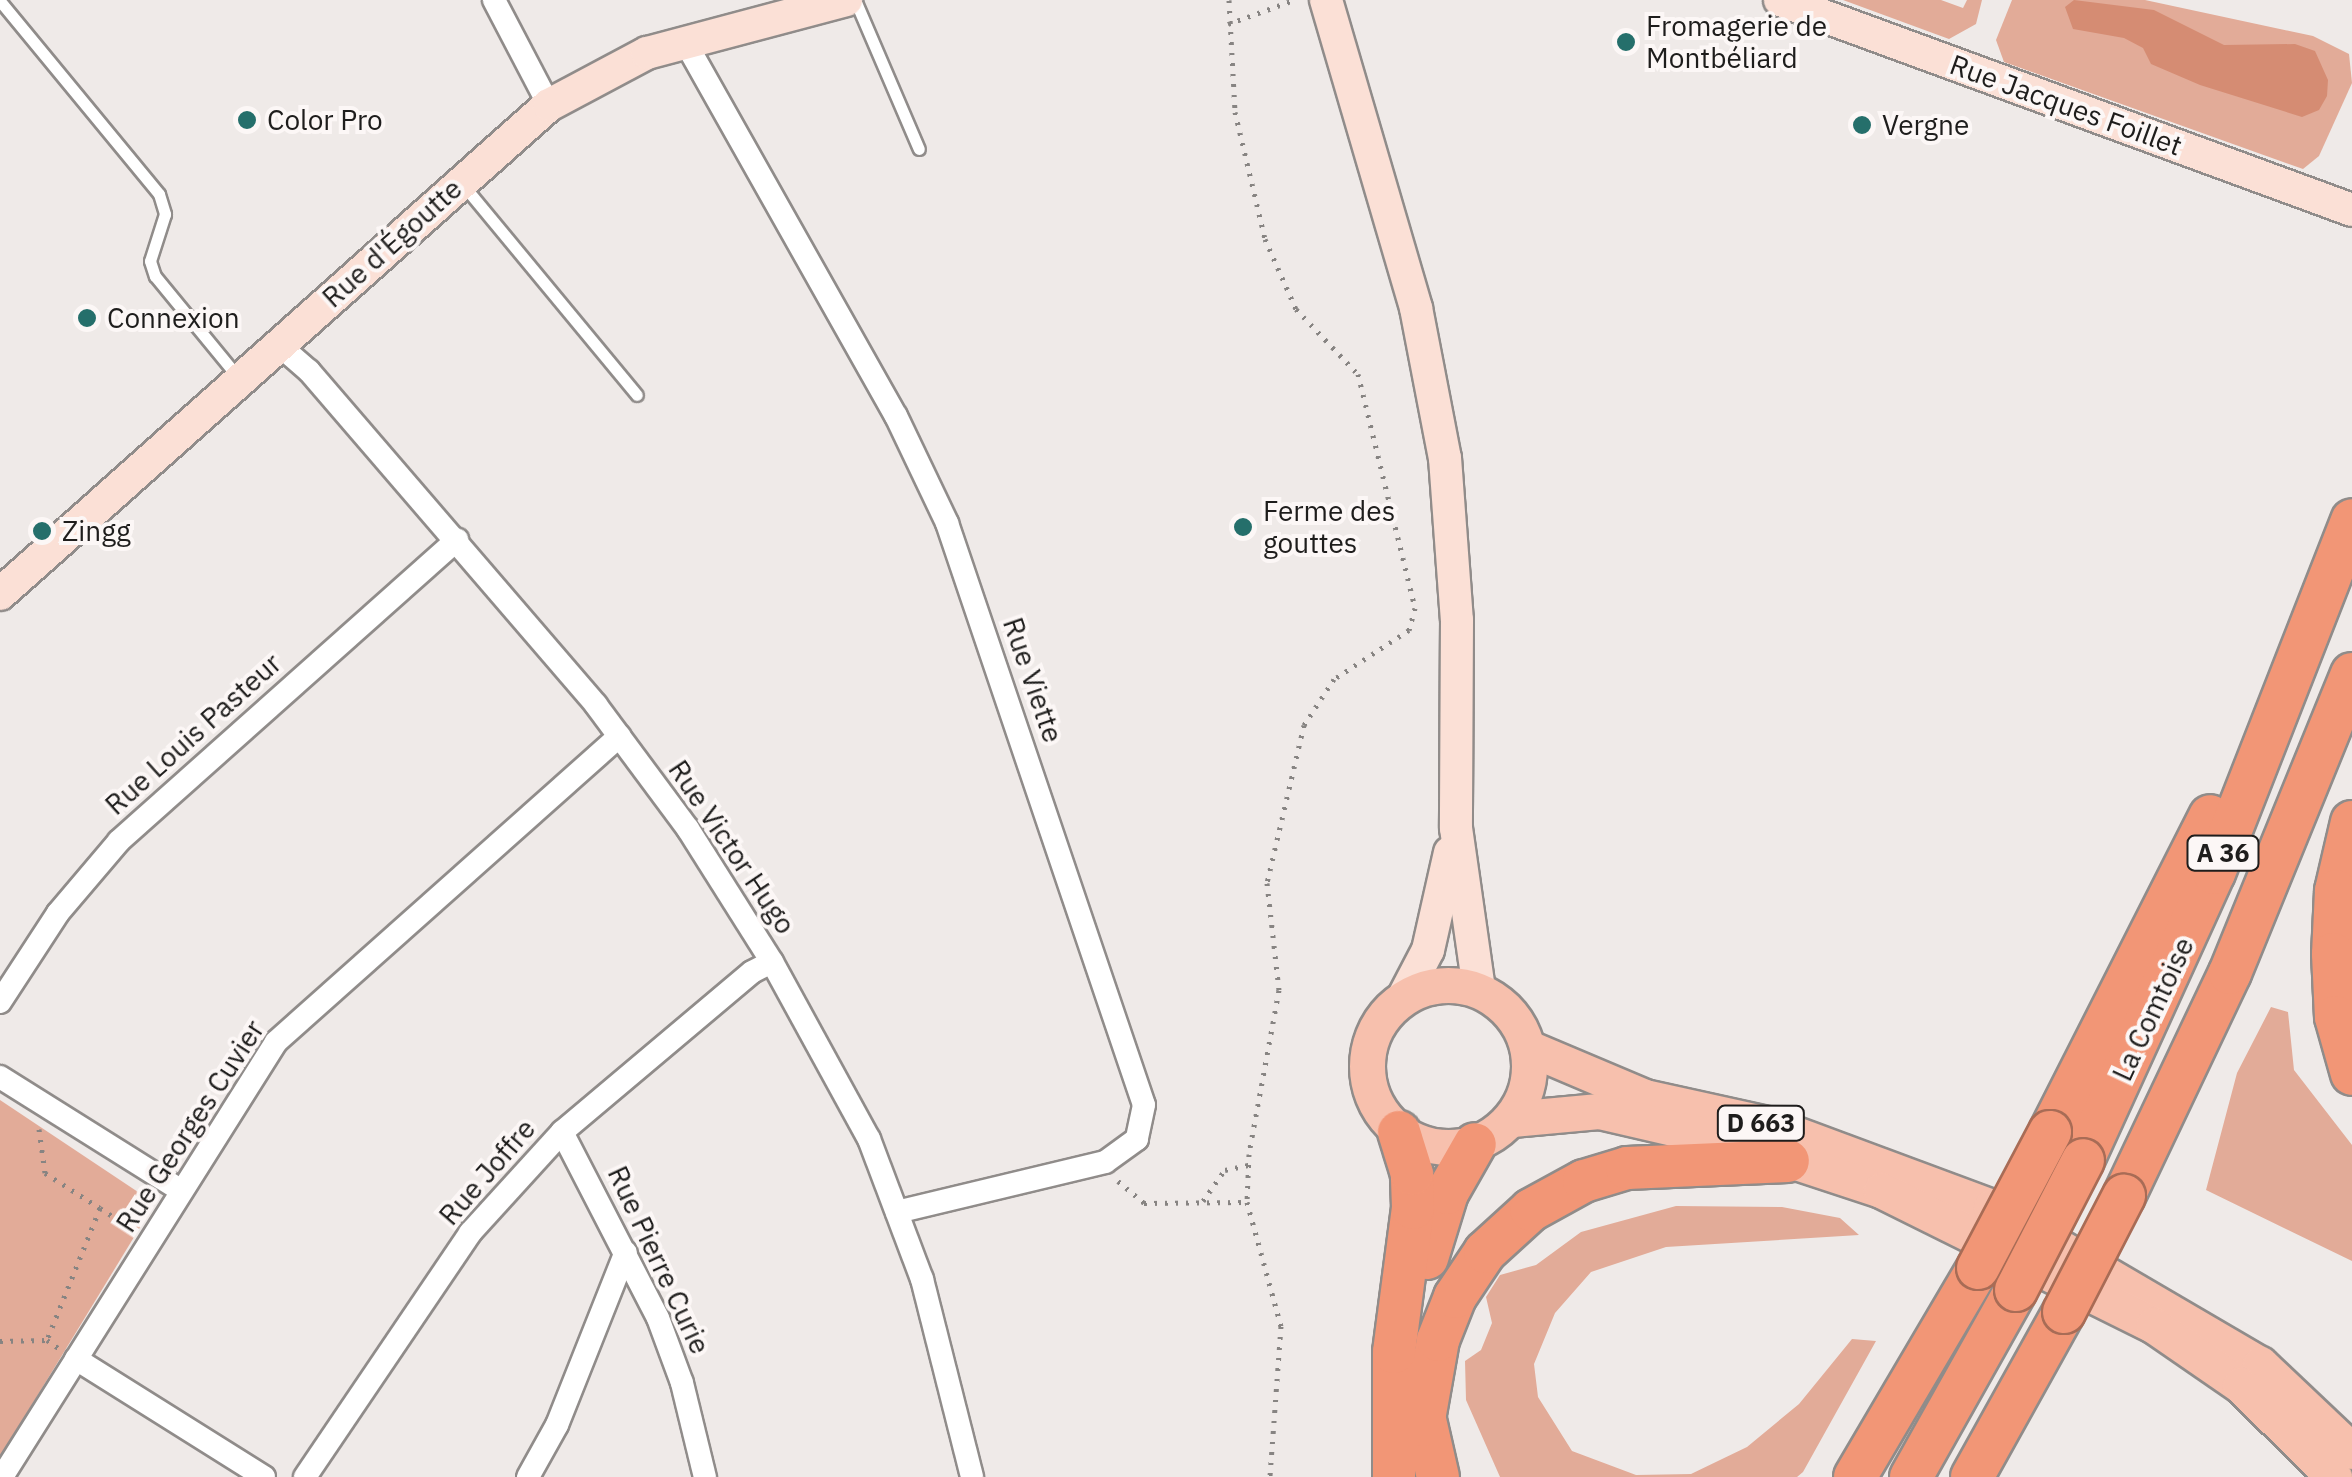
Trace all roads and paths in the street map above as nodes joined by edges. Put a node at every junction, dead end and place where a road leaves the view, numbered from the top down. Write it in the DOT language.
graph roads {
  1 [pos="494,0"];
  2 [pos="846,0"];
  3 [pos="856,0"];
  4 [pos="1228,0"];
  5 [pos="1294,0"];
  6 [pos="1326,0"];
  7 [pos="1780,0"];
  8 [pos="0,1"];
  9 [pos="1228,24"];
  10 [pos="684,40"];
  11 [pos="548,105"];
  12 [pos="920,149"];
  13 [pos="460,181"];
  14 [pos="2352,210"];
  15 [pos="279,346"];
  16 [pos="240,380"];
  17 [pos="637,394"];
  18 [pos="2349,529"];
  19 [pos="456,540"];
  20 [pos="0,594"];
  21 [pos="2352,674"];
  22 [pos="618,736"];
  23 [pos="2352,822"];
  24 [pos="1456,828"];
  25 [pos="772,962"];
  26 [pos="1479,990"];
  27 [pos="1403,998"];
  28 [pos="0,1002"];
  29 [pos="1528,1048"];
  30 [pos="2352,1074"];
  31 [pos="0,1077"];
  32 [pos="35,1098"];
  33 [pos="1512,1118"];
  34 [pos="562,1132"];
  35 [pos="1398,1132"];
  36 [pos="1474,1144"];
  37 [pos="1788,1161"];
  38 [pos="1105,1162"];
  39 [pos="1249,1165"];
  40 [pos="180,1190"];
  41 [pos="1202,1202"];
  42 [pos="1247,1202"];
  43 [pos="100,1208"];
  44 [pos="897,1212"];
  45 [pos="150,1240"];
  46 [pos="626,1252"];
  47 [pos="47,1340"];
  48 [pos="0,1341"];
  49 [pos="76,1359"];
  50 [pos="1423,1425"];
  51 [pos="2352,1451"];
  52 [pos="2,1477"];
  53 [pos="264,1477"];
  54 [pos="305,1477"];
  55 [pos="528,1477"];
  56 [pos="705,1477"];
  57 [pos="972,1477"];
  58 [pos="1270,1477"];
  59 [pos="1394,1477"];
  60 [pos="1438,1477"];
  61 [pos="1856,1477"];
  62 [pos="1911,1477"];
  63 [pos="1972,1477"];
  64 [pos="2334,1477"];
  1 -- 11 [label="street"];
  2 -- 10 [label="main road, Rue d'Égoutte"];
  3 -- 12 [label="lane"];
  4 -- 9 [label="path"];
  5 -- 9 [label="path"];
  6 -- 24 [label="main road"];
  7 -- 14 [label="main road, Rue Jacques Foillet"];
  8 -- 16 [label="lane"];
  9 -- 39 [label="path"];
  10 -- 11 [label="main road, Rue d'Égoutte"];
  10 -- 38 [label="street, Rue Viette"];
  11 -- 13 [label="main road, Rue d'Égoutte"];
  13 -- 15 [label="main road, Rue d'Égoutte"];
  13 -- 17 [label="lane"];
  15 -- 16 [label="main road, Rue d'Égoutte"];
  15 -- 19 [label="street, Rue Victor Hugo"];
  16 -- 20 [label="main road, Rue d'Égoutte"];
  18 -- 61 [label="highway, bridge"];
  18 -- 62 [label="highway, La Comtoise / A 36, bridge"];
  19 -- 22 [label="street, Rue Victor Hugo"];
  19 -- 28 [label="street, Rue Louis Pasteur"];
  21 -- 63 [label="highway, La Comtoise / A 36, bridge"];
  22 -- 25 [label="street, Rue Victor Hugo"];
  22 -- 40 [label="street, Rue Georges Cuvier"];
  23 -- 30 [label="highway"];
  24 -- 26 [label="main road"];
  24 -- 27 [label="main road"];
  25 -- 34 [label="street, Rue Joffre"];
  25 -- 44 [label="street, Rue Victor Hugo"];
  26 -- 27 [label="main road"];
  26 -- 29 [label="main road"];
  27 -- 35 [label="main road"];
  29 -- 33 [label="main road"];
  29 -- 51 [label="main road, D 663"];
  31 -- 32 [label="street"];
  32 -- 40 [label="street"];
  32 -- 43 [label="path"];
  33 -- 36 [label="main road"];
  33 -- 37 [label="main road, D 663"];
  34 -- 46 [label="street, Rue Pierre Curie"];
  34 -- 54 [label="street, Rue Joffre"];
  35 -- 36 [label="main road"];
  35 -- 59 [label="highway"];
  36 -- 50 [label="highway"];
  37 -- 50 [label="highway"];
  37 -- 64 [label="main road, D 663"];
  38 -- 41 [label="path"];
  38 -- 44 [label="street"];
  39 -- 41 [label="path"];
  39 -- 42 [label="path"];
  40 -- 45 [label="street, Rue Georges Cuvier"];
  41 -- 42 [label="path"];
  42 -- 58 [label="path"];
  43 -- 45 [label="path"];
  43 -- 47 [label="path"];
  44 -- 57 [label="street, Rue Victor Hugo"];
  45 -- 49 [label="street, Rue Georges Cuvier"];
  46 -- 55 [label="street"];
  46 -- 56 [label="street, Rue Pierre Curie"];
  47 -- 48 [label="path"];
  47 -- 49 [label="path"];
  49 -- 52 [label="street, Rue Georges Cuvier"];
  49 -- 53 [label="street"];
  50 -- 60 [label="highway"];
}
